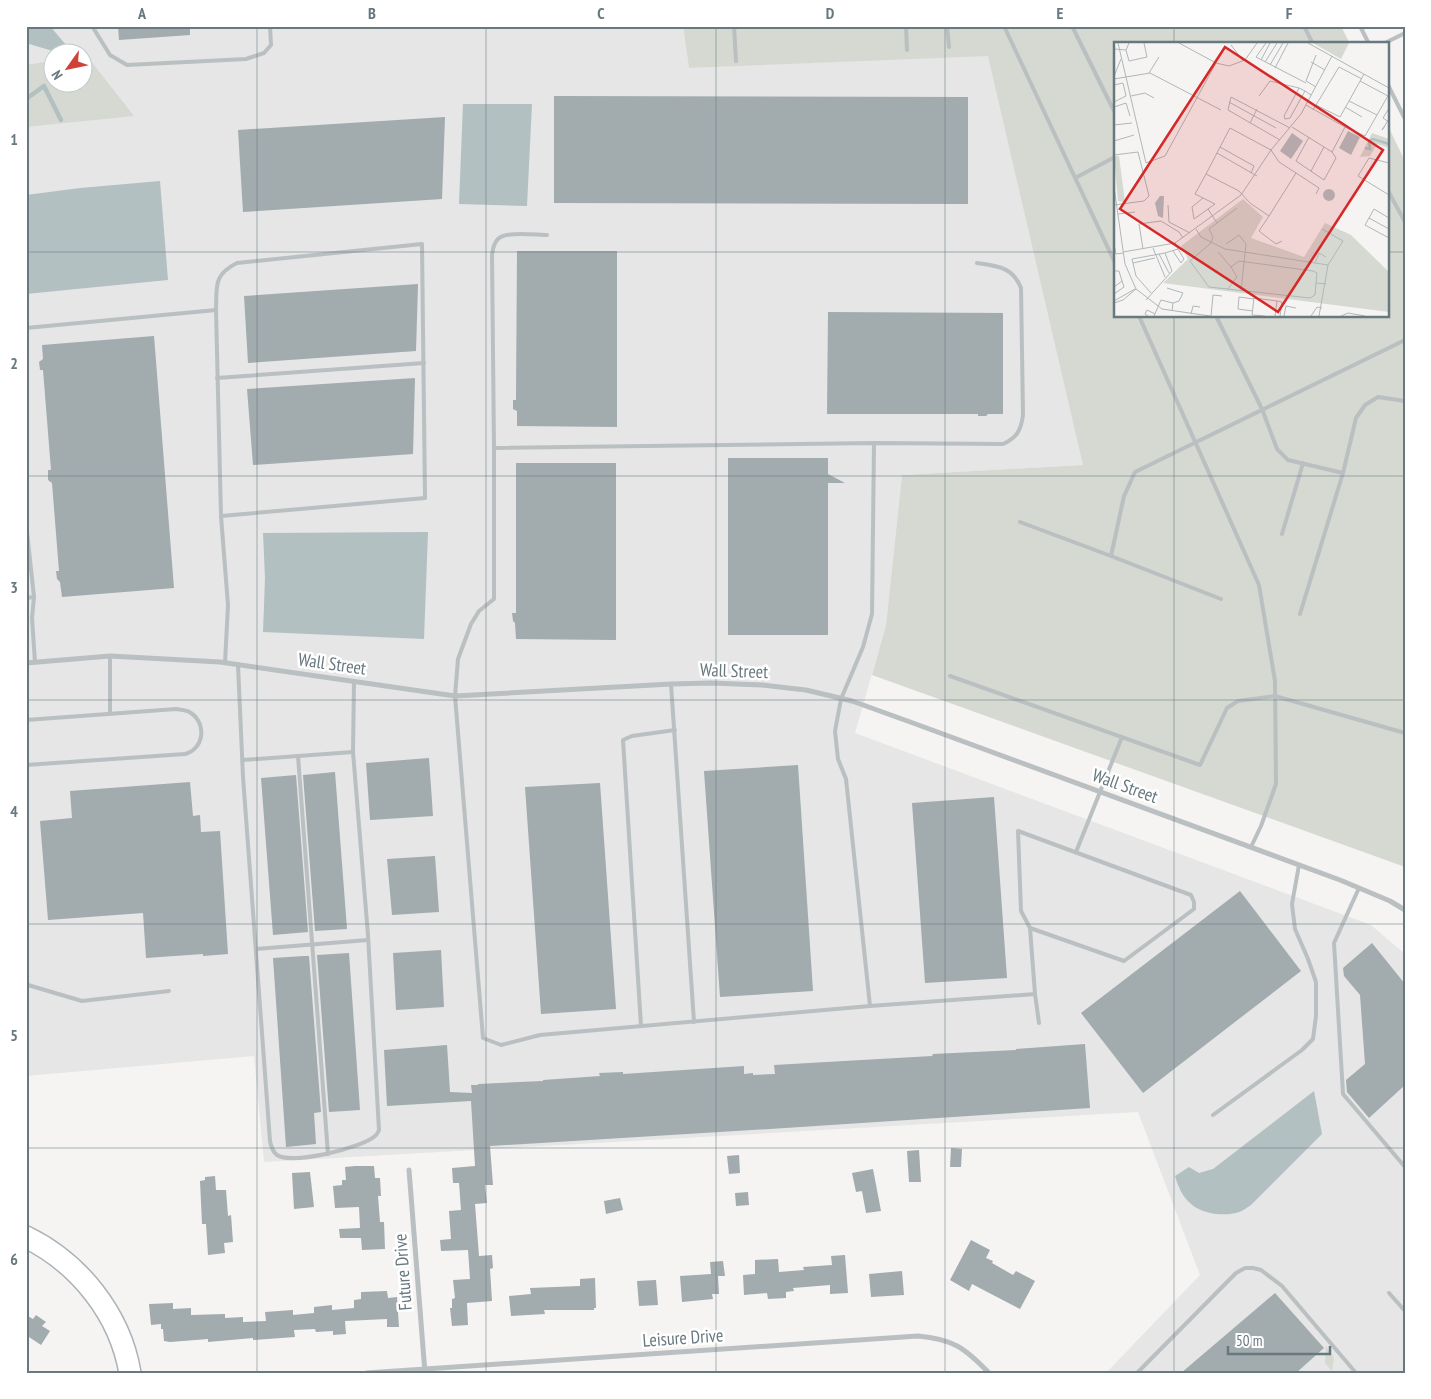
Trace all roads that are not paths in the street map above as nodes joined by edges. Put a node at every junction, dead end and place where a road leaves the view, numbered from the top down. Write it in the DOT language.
graph roads {
  1 [pos="92,26"];
  2 [pos="270,26"];
  3 [pos="734,26"];
  4 [pos="906,26"];
  5 [pos="947,26"];
  6 [pos="1004,26"];
  7 [pos="1072,26"];
  8 [pos="1304,26"];
  9 [pos="1360,26"];
  10 [pos="1405,33"];
  11 [pos="1312,42"];
  12 [pos="1368,42"];
  13 [pos="1387,42"];
  14 [pos="949,47"];
  15 [pos="907,50"];
  16 [pos="736,61"];
  17 [pos="1388,84"];
  18 [pos="1114,111"];
  19 [pos="1405,119"];
  20 [pos="1114,158"];
  21 [pos="1075,178"];
  22 [pos="1388,191"];
  23 [pos="1405,222"];
  24 [pos="547,235"];
  25 [pos="1114,262"];
  26 [pos="977,263"];
  27 [pos="216,310"];
  28 [pos="1140,318"];
  29 [pos="1217,318"];
  30 [pos="26,328"];
  31 [pos="1405,340"];
  32 [pos="424,363"];
  33 [pos="218,378"];
  34 [pos="1405,401"];
  35 [pos="1262,409"];
  36 [pos="1195,441"];
  37 [pos="874,443"];
  38 [pos="494,448"];
  39 [pos="1303,464"];
  40 [pos="1343,474"];
  41 [pos="221,516"];
  42 [pos="1020,522"];
  43 [pos="26,523"];
  44 [pos="1282,534"];
  45 [pos="1111,556"];
  46 [pos="34,597"];
  47 [pos="26,598"];
  48 [pos="1221,599"];
  49 [pos="1300,614"];
  50 [pos="110,656"];
  51 [pos="26,662"];
  52 [pos="35,662"];
  53 [pos="225,663"];
  54 [pos="238,665"];
  55 [pos="950,676"];
  56 [pos="354,681"];
  57 [pos="672,684"];
  58 [pos="455,696"];
  59 [pos="1275,696"];
  60 [pos="842,699"];
  61 [pos="110,713"];
  62 [pos="26,720"];
  63 [pos="675,730"];
  64 [pos="1405,733"];
  65 [pos="1122,737"];
  66 [pos="353,752"];
  67 [pos="298,756"];
  68 [pos="243,760"];
  69 [pos="26,765"];
  70 [pos="1101,792"];
  71 [pos="1251,847"];
  72 [pos="1076,852"];
  73 [pos="1299,865"];
  74 [pos="1359,888"];
  75 [pos="1405,910"];
  76 [pos="1030,928"];
  77 [pos="368,940"];
  78 [pos="312,944"];
  79 [pos="256,949"];
  80 [pos="26,980"];
  81 [pos="169,991"];
  82 [pos="1035,994"];
  83 [pos="870,1006"];
  84 [pos="694,1022"];
  85 [pos="1039,1023"];
  86 [pos="641,1026"];
  87 [pos="1213,1115"];
  88 [pos="328,1154"];
  89 [pos="1405,1167"];
  90 [pos="410,1170"];
  91 [pos="26,1237"];
  92 [pos="1389,1292"];
  93 [pos="1405,1311"];
  94 [pos="424,1371"];
  95 [pos="130,1373"];
  96 [pos="366,1373"];
  97 [pos="989,1373"];
  98 [pos="1137,1373"];
  99 [pos="1356,1373"];
  1 -- 2 [label="lane"];
  3 -- 16 [label="lane"];
  4 -- 15 [label="lane"];
  5 -- 14 [label="lane"];
  6 -- 21 [label="lane"];
  7 -- 18 [label="lane"];
  8 -- 11 [label="lane"];
  9 -- 12 [label="lane"];
  10 -- 13 [label="lane"];
  17 -- 19 [label="lane"];
  20 -- 21 [label="lane"];
  21 -- 25 [label="lane"];
  22 -- 23 [label="lane"];
  24 -- 38 [label="lane"];
  26 -- 37 [label="lane"];
  27 -- 30 [label="lane"];
  27 -- 32 [label="lane"];
  27 -- 33 [label="lane"];
  28 -- 36 [label="lane"];
  29 -- 35 [label="lane"];
  31 -- 35 [label="lane"];
  32 -- 33 [label="lane"];
  32 -- 41 [label="lane"];
  33 -- 41 [label="lane"];
  34 -- 40 [label="lane"];
  35 -- 36 [label="lane"];
  35 -- 39 [label="lane"];
  36 -- 45 [label="lane"];
  36 -- 59 [label="lane"];
  37 -- 38 [label="lane"];
  37 -- 60 [label="lane"];
  38 -- 58 [label="lane"];
  39 -- 40 [label="lane"];
  39 -- 44 [label="lane"];
  40 -- 49 [label="lane"];
  41 -- 53 [label="lane"];
  42 -- 45 [label="lane"];
  43 -- 46 [label="lane"];
  45 -- 48 [label="lane"];
  46 -- 47 [label="lane"];
  46 -- 52 [label="lane"];
  50 -- 52 [label="street, Wall Street"];
  50 -- 53 [label="street, Wall Street"];
  50 -- 61 [label="lane"];
  51 -- 52 [label="street, Wall Street"];
  53 -- 54 [label="street, Wall Street"];
  54 -- 56 [label="street, Wall Street"];
  54 -- 68 [label="lane"];
  55 -- 65 [label="lane"];
  56 -- 58 [label="street, Wall Street"];
  56 -- 66 [label="lane"];
  57 -- 58 [label="street, Wall Street"];
  57 -- 60 [label="street, Wall Street"];
  57 -- 63 [label="lane"];
  58 -- 86 [label="lane"];
  59 -- 64 [label="lane"];
  59 -- 65 [label="lane"];
  59 -- 71 [label="lane"];
  60 -- 70 [label="street, Wall Street"];
  60 -- 83 [label="lane"];
  61 -- 62 [label="lane"];
  61 -- 69 [label="lane"];
  63 -- 84 [label="lane"];
  63 -- 86 [label="lane"];
  65 -- 70 [label="lane"];
  66 -- 67 [label="lane"];
  66 -- 77 [label="lane"];
  67 -- 68 [label="lane"];
  67 -- 78 [label="lane"];
  68 -- 79 [label="lane"];
  70 -- 71 [label="street, Wall Street"];
  70 -- 72 [label="lane"];
  71 -- 73 [label="street, Wall Street"];
  72 -- 76 [label="lane"];
  72 -- 76 [label="lane"];
  73 -- 74 [label="street, Wall Street"];
  73 -- 87 [label="lane"];
  74 -- 75 [label="street, Wall Street"];
  74 -- 89 [label="lane"];
  76 -- 82 [label="lane"];
  77 -- 78 [label="lane"];
  77 -- 88 [label="lane"];
  78 -- 79 [label="lane"];
  78 -- 88 [label="lane"];
  79 -- 88 [label="lane"];
  80 -- 81 [label="lane"];
  82 -- 83 [label="lane"];
  82 -- 85 [label="lane"];
  83 -- 84 [label="lane"];
  84 -- 86 [label="lane"];
  90 -- 94 [label="street, Future Drive"];
  91 -- 95 [label="street"];
  92 -- 93 [label="lane"];
  94 -- 96 [label="street, Leisure Drive"];
  94 -- 97 [label="street, Leisure Drive"];
  98 -- 99 [label="lane"];
}
